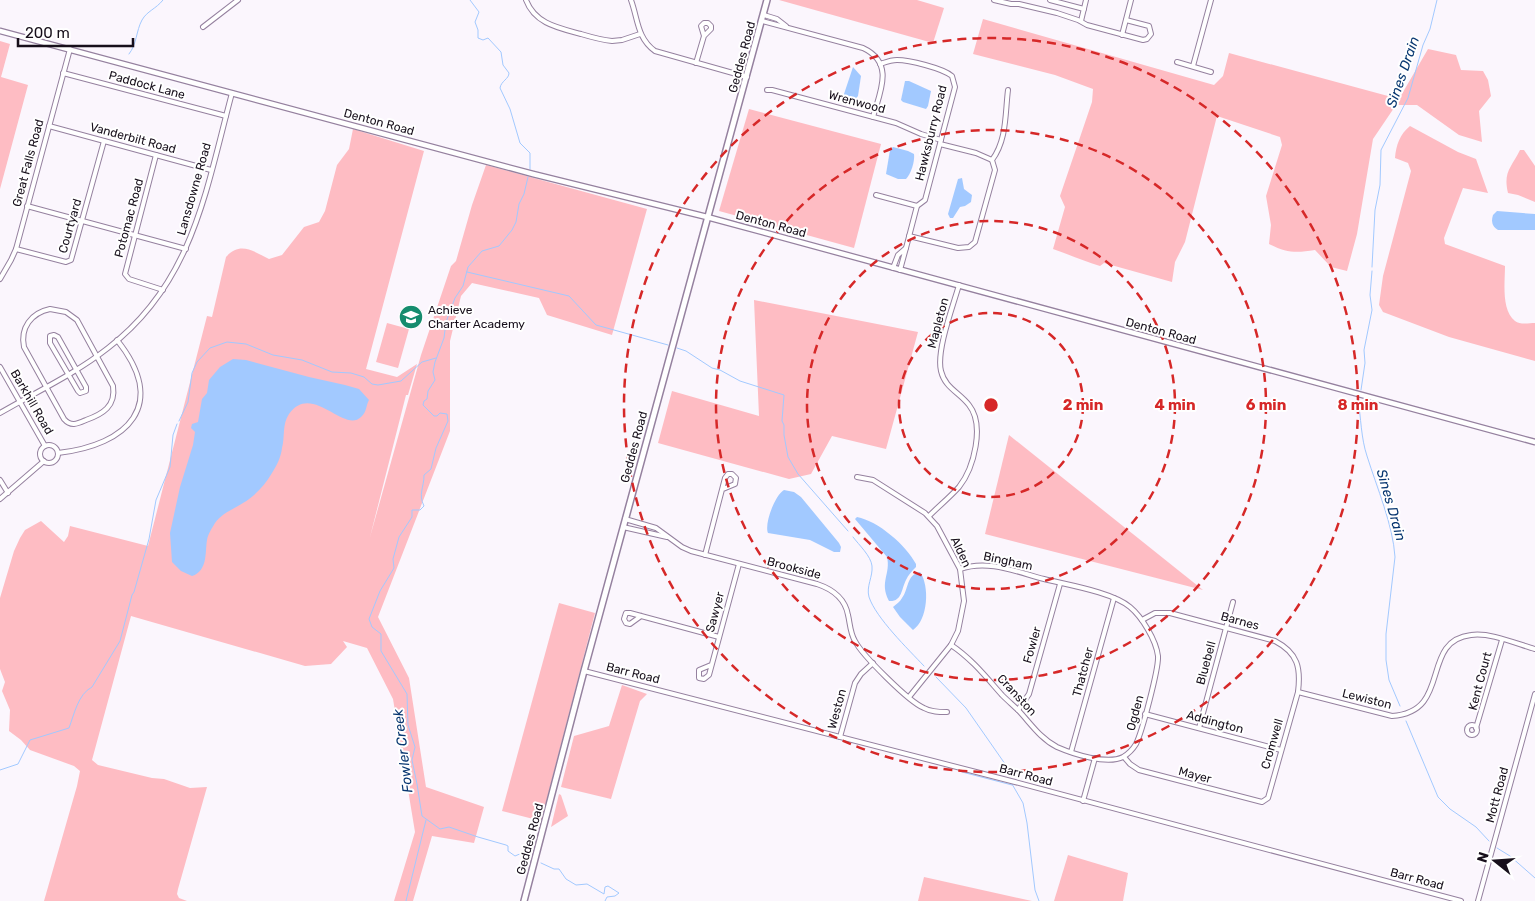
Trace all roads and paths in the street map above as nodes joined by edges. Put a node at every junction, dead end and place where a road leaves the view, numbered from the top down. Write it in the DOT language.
graph roads {
  1 [pos="238,0"];
  2 [pos="526,0"];
  3 [pos="631,0"];
  4 [pos="767,0"];
  5 [pos="994,0"];
  6 [pos="1050,0"];
  7 [pos="1086,0"];
  8 [pos="1131,0"];
  9 [pos="1211,0"];
  10 [pos="1020,2"];
  11 [pos="1084,9"];
  12 [pos="764,14"];
  13 [pos="1126,20"];
  14 [pos="762,21"];
  15 [pos="1081,21"];
  16 [pos="203,26"];
  17 [pos="787,28"];
  18 [pos="0,31"];
  19 [pos="640,34"];
  20 [pos="1122,35"];
  21 [pos="704,36"];
  22 [pos="70,49"];
  23 [pos="1177,62"];
  24 [pos="696,63"];
  25 [pos="880,64"];
  26 [pos="1193,66"];
  27 [pos="1211,72"];
  28 [pos="63,73"];
  29 [pos="746,77"];
  30 [pos="767,90"];
  31 [pos="1008,90"];
  32 [pos="232,93"];
  33 [pos="226,116"];
  34 [pos="873,117"];
  35 [pos="49,126"];
  36 [pos="104,141"];
  37 [pos="940,142"];
  38 [pos="156,155"];
  39 [pos="992,160"];
  40 [pos="211,170"];
  41 [pos="876,196"];
  42 [pos="27,206"];
  43 [pos="917,206"];
  44 [pos="707,217"];
  45 [pos="82,221"];
  46 [pos="135,235"];
  47 [pos="909,236"];
  48 [pos="906,248"];
  49 [pos="16,249"];
  50 [pos="186,249"];
  51 [pos="893,268"];
  52 [pos="900,270"];
  53 [pos="0,280"];
  54 [pos="959,285"];
  55 [pos="163,290"];
  56 [pos="118,340"];
  57 [pos="97,356"];
  58 [pos="0,367"];
  59 [pos="76,369"];
  60 [pos="68,374"];
  61 [pos="45,387"];
  62 [pos="20,401"];
  63 [pos="0,413"];
  64 [pos="1535,442"];
  65 [pos="46,446"];
  66 [pos="58,453"];
  67 [pos="44,461"];
  68 [pos="857,477"];
  69 [pos="0,480"];
  70 [pos="723,489"];
  71 [pos="8,493"];
  72 [pos="0,500"];
  73 [pos="928,516"];
  74 [pos="625,519"];
  75 [pos="623,527"];
  76 [pos="668,537"];
  77 [pos="705,555"];
  78 [pos="739,564"];
  79 [pos="960,569"];
  80 [pos="1060,584"];
  81 [pos="1114,598"];
  82 [pos="1233,602"];
  83 [pos="641,616"];
  84 [pos="1142,620"];
  85 [pos="1226,628"];
  86 [pos="719,636"];
  87 [pos="1502,640"];
  88 [pos="951,645"];
  89 [pos="1535,649"];
  90 [pos="873,663"];
  91 [pos="711,665"];
  92 [pos="584,671"];
  93 [pos="1298,692"];
  94 [pos="1535,694"];
  95 [pos="909,697"];
  96 [pos="1018,710"];
  97 [pos="947,712"];
  98 [pos="1145,714"];
  99 [pos="1199,728"];
  100 [pos="1476,728"];
  101 [pos="840,737"];
  102 [pos="1281,750"];
  103 [pos="1071,752"];
  104 [pos="1124,757"];
  105 [pos="1095,758"];
  106 [pos="1083,801"];
  107 [pos="1265,801"];
  108 [pos="524,901"];
  109 [pos="1461,901"];
  110 [pos="1478,901"];
  1 -- 16 [label="street"];
  2 -- 19 [label="street"];
  3 -- 19 [label="street"];
  4 -- 12 [label="main road, Geddes Road"];
  5 -- 10 [label="street"];
  6 -- 11 [label="street"];
  7 -- 11 [label="street"];
  8 -- 13 [label="street"];
  9 -- 26 [label="street"];
  10 -- 15 [label="street"];
  11 -- 15 [label="street"];
  12 -- 14 [label="main road, Geddes Road"];
  12 -- 17 [label="street"];
  13 -- 20 [label="street"];
  13 -- 20 [label="street"];
  14 -- 17 [label="street"];
  14 -- 29 [label="main road, Geddes Road"];
  15 -- 20 [label="street"];
  17 -- 25 [label="street"];
  18 -- 22 [label="street, Denton Road"];
  19 -- 24 [label="street"];
  21 -- 24 [label="street"];
  22 -- 28 [label="street, Great Falls Road"];
  22 -- 32 [label="street, Denton Road"];
  23 -- 26 [label="street"];
  24 -- 29 [label="street"];
  25 -- 34 [label="street"];
  25 -- 37 [label="street, Hawksburry Road"];
  26 -- 27 [label="street"];
  28 -- 33 [label="street, Paddock Lane"];
  28 -- 35 [label="street, Great Falls Road"];
  29 -- 44 [label="main road, Geddes Road"];
  30 -- 34 [label="street, Wrenwood"];
  31 -- 39 [label="street"];
  32 -- 33 [label="street, Lansdowne Road"];
  32 -- 44 [label="street, Denton Road"];
  33 -- 40 [label="street, Lansdowne Road"];
  34 -- 37 [label="street, Wrenwood"];
  35 -- 36 [label="street, Vanderbilt Road"];
  35 -- 42 [label="street, Great Falls Road"];
  36 -- 38 [label="street, Vanderbilt Road"];
  36 -- 45 [label="street, Courtyard"];
  37 -- 39 [label="street, Wrenwood"];
  37 -- 43 [label="street, Hawksburry Road"];
  38 -- 40 [label="street, Vanderbilt Road"];
  38 -- 46 [label="street, Potomac Road"];
  39 -- 47 [label="street"];
  40 -- 50 [label="street, Lansdowne Road"];
  41 -- 43 [label="street"];
  42 -- 45 [label="street"];
  42 -- 49 [label="street, Great Falls Road"];
  43 -- 47 [label="street, Hawksburry Road"];
  44 -- 51 [label="street, Denton Road"];
  44 -- 74 [label="main road, Geddes Road"];
  45 -- 46 [label="street"];
  45 -- 49 [label="street, Courtyard"];
  46 -- 50 [label="street"];
  46 -- 55 [label="street, Potomac Road"];
  47 -- 48 [label="street, Hawksburry Road"];
  48 -- 51 [label="street, Hawksburry Road"];
  48 -- 52 [label="street, Hawksburry Road"];
  49 -- 53 [label="street, Great Falls Road"];
  50 -- 55 [label="street, Lansdowne Road"];
  51 -- 52 [label="street, Denton Road"];
  52 -- 54 [label="street, Denton Road"];
  54 -- 64 [label="street, Denton Road"];
  54 -- 73 [label="street, Mapleton"];
  55 -- 56 [label="street, Lansdowne Road"];
  56 -- 57 [label="street, Lansdowne Road"];
  56 -- 66 [label="street"];
  57 -- 59 [label="street, Lansdowne Road"];
  57 -- 61 [label="street"];
  57 -- 61 [label="street"];
  58 -- 62 [label="street, Barkhill Road"];
  59 -- 60 [label="street, Lansdowne Road"];
  59 -- 60 [label="street"];
  59 -- 60 [label="street"];
  60 -- 61 [label="street, Lansdowne Road"];
  61 -- 62 [label="street, Lansdowne Road"];
  62 -- 63 [label="street, Lansdowne Road"];
  62 -- 65 [label="street, Barkhill Road"];
  65 -- 66 [label="street"];
  65 -- 67 [label="street"];
  66 -- 67 [label="street"];
  67 -- 71 [label="street"];
  68 -- 73 [label="street, Alden"];
  69 -- 71 [label="street"];
  70 -- 77 [label="street"];
  71 -- 72 [label="street"];
  73 -- 79 [label="street, Alden"];
  74 -- 75 [label="main road, Geddes Road"];
  74 -- 76 [label="street, Brookside"];
  75 -- 76 [label="street, Brookside"];
  75 -- 92 [label="main road, Geddes Road"];
  76 -- 77 [label="street, Brookside"];
  77 -- 78 [label="street, Brookside"];
  78 -- 86 [label="street, Sawyer"];
  78 -- 90 [label="street, Brookside"];
  79 -- 80 [label="street, Bingham"];
  79 -- 88 [label="street, Alden"];
  80 -- 81 [label="street, Bingham"];
  80 -- 96 [label="street, Fowler"];
  81 -- 84 [label="street, Ogden"];
  81 -- 103 [label="street, Thatcher"];
  82 -- 85 [label="street, Bluebell"];
  83 -- 86 [label="street"];
  84 -- 85 [label="street, Barnes"];
  84 -- 98 [label="street, Ogden"];
  85 -- 93 [label="street, Barnes"];
  85 -- 99 [label="street, Bluebell"];
  86 -- 91 [label="street, Sawyer"];
  87 -- 89 [label="street, Lewiston"];
  87 -- 93 [label="street, Lewiston"];
  87 -- 100 [label="street, Kent Court"];
  88 -- 95 [label="street, Alden"];
  88 -- 96 [label="street, Cranston"];
  90 -- 95 [label="street, Brookside"];
  90 -- 101 [label="street, Weston"];
  92 -- 101 [label="street, Barr Road"];
  92 -- 108 [label="main road, Geddes Road"];
  93 -- 102 [label="street, Cromwell"];
  94 -- 110 [label="street, Mott Road"];
  95 -- 97 [label="street, Brookside"];
  96 -- 103 [label="street, Cranston"];
  98 -- 99 [label="street, Addington"];
  98 -- 104 [label="street, Ogden"];
  99 -- 102 [label="street, Addington"];
  101 -- 106 [label="street, Barr Road"];
  102 -- 107 [label="street, Cromwell"];
  103 -- 105 [label="street"];
  104 -- 105 [label="street"];
  104 -- 107 [label="street, Mayer"];
  105 -- 106 [label="street"];
  106 -- 109 [label="street, Barr Road"];
}
